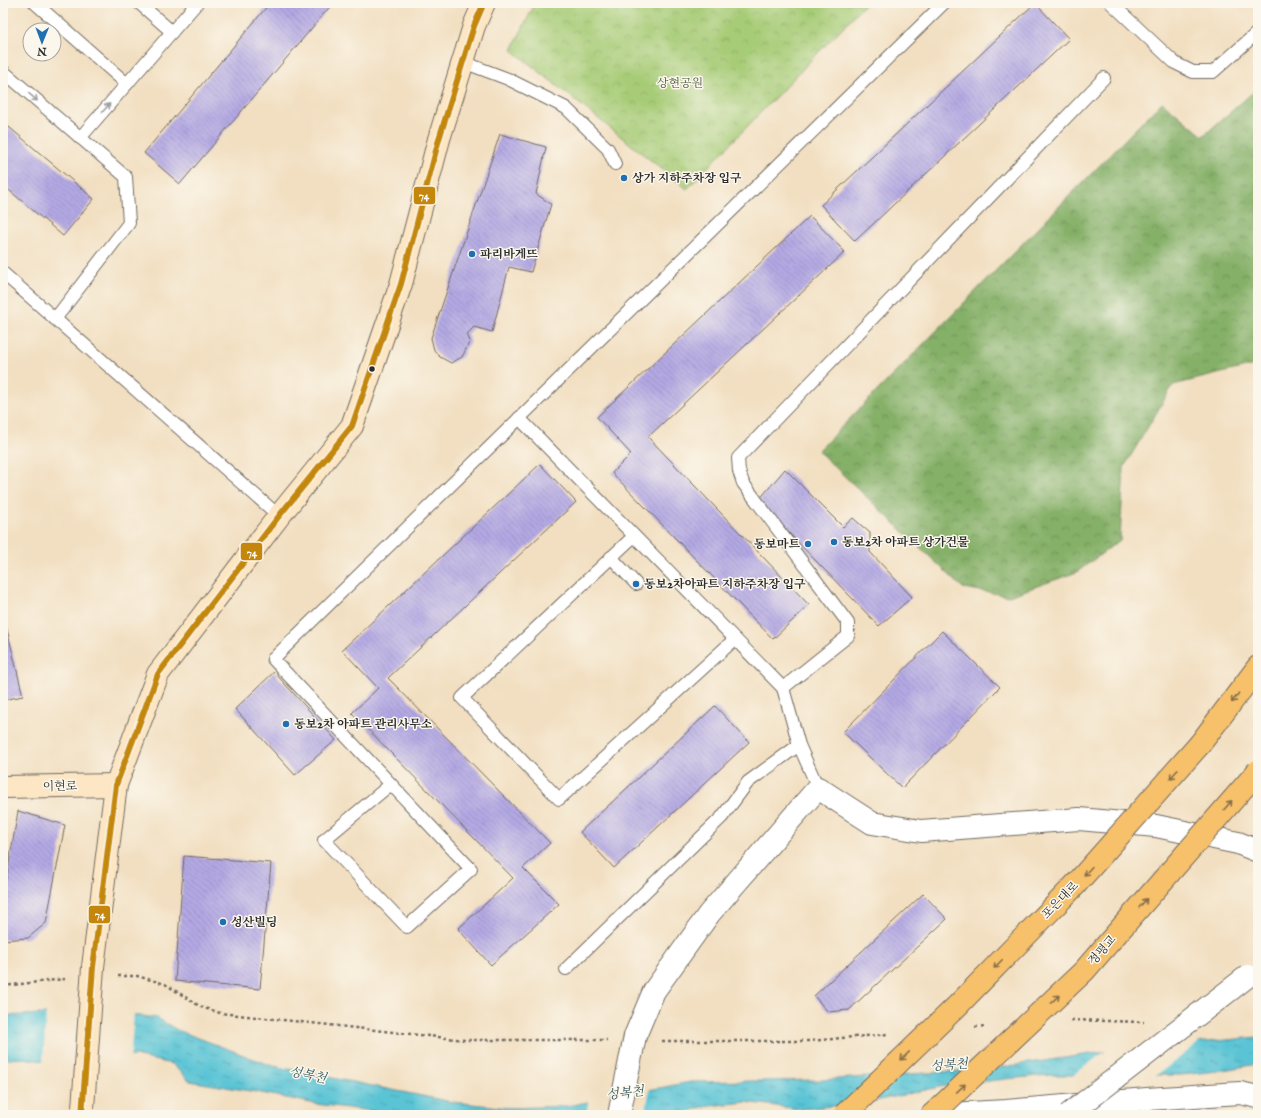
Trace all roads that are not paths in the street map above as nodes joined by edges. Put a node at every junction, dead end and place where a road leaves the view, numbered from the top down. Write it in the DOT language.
graph roads {
  1 [pos="35,3"];
  2 [pos="139,3"];
  3 [pos="197,3"];
  4 [pos="484,3"];
  5 [pos="944,3"];
  6 [pos="1111,3"];
  7 [pos="172,32"];
  8 [pos="1258,32"];
  9 [pos="463,62"];
  10 [pos="3,71"];
  11 [pos="1104,78"];
  12 [pos="127,84"];
  13 [pos="80,138"];
  14 [pos="616,164"];
  15 [pos="3,273"];
  16 [pos="55,319"];
  17 [pos="519,418"];
  18 [pos="279,516"];
  19 [pos="634,536"];
  20 [pos="611,557"];
  21 [pos="636,584"];
  22 [pos="734,639"];
  23 [pos="1258,667"];
  24 [pos="783,688"];
  25 [pos="799,745"];
  26 [pos="1258,771"];
  27 [pos="391,784"];
  28 [pos="116,785"];
  29 [pos="3,787"];
  30 [pos="818,788"];
  31 [pos="1258,851"];
  32 [pos="566,969"];
  33 [pos="1253,972"];
  34 [pos="1258,1097"];
  35 [pos="83,1111"];
  36 [pos="619,1115"];
  37 [pos="844,1115"];
  38 [pos="932,1115"];
  39 [pos="1068,1115"];
  1 -- 12 [label="lane"];
  2 -- 7 [label="lane"];
  3 -- 7 [label="lane"];
  4 -- 9 [label="street"];
  5 -- 17 [label="lane"];
  6 -- 8 [label="lane"];
  7 -- 12 [label="lane"];
  9 -- 14 [label="lane"];
  9 -- 18 [label="street"];
  10 -- 13 [label="lane, one-way"];
  11 -- 24 [label="lane"];
  13 -- 12 [label="lane, one-way"];
  13 -- 16 [label="lane"];
  15 -- 16 [label="lane"];
  16 -- 18 [label="lane"];
  17 -- 19 [label="lane"];
  17 -- 27 [label="lane"];
  18 -- 28 [label="street"];
  19 -- 20 [label="lane"];
  19 -- 22 [label="lane"];
  20 -- 21 [label="lane"];
  20 -- 22 [label="lane"];
  22 -- 24 [label="lane"];
  23 -- 37 [label="main road, 포은대로, one-way, bridge"];
  24 -- 25 [label="lane"];
  25 -- 30 [label="lane"];
  25 -- 32 [label="lane"];
  38 -- 26 [label="main road, 정평교, one-way, bridge"];
  27 -- 27 [label="lane"];
  28 -- 29 [label="street, 이현로"];
  28 -- 35 [label="street, bridge"];
  30 -- 31 [label="street"];
  30 -- 36 [label="street, bridge"];
  33 -- 39 [label="street, bridge"];
  34 -- 38 [label="street"];
}
